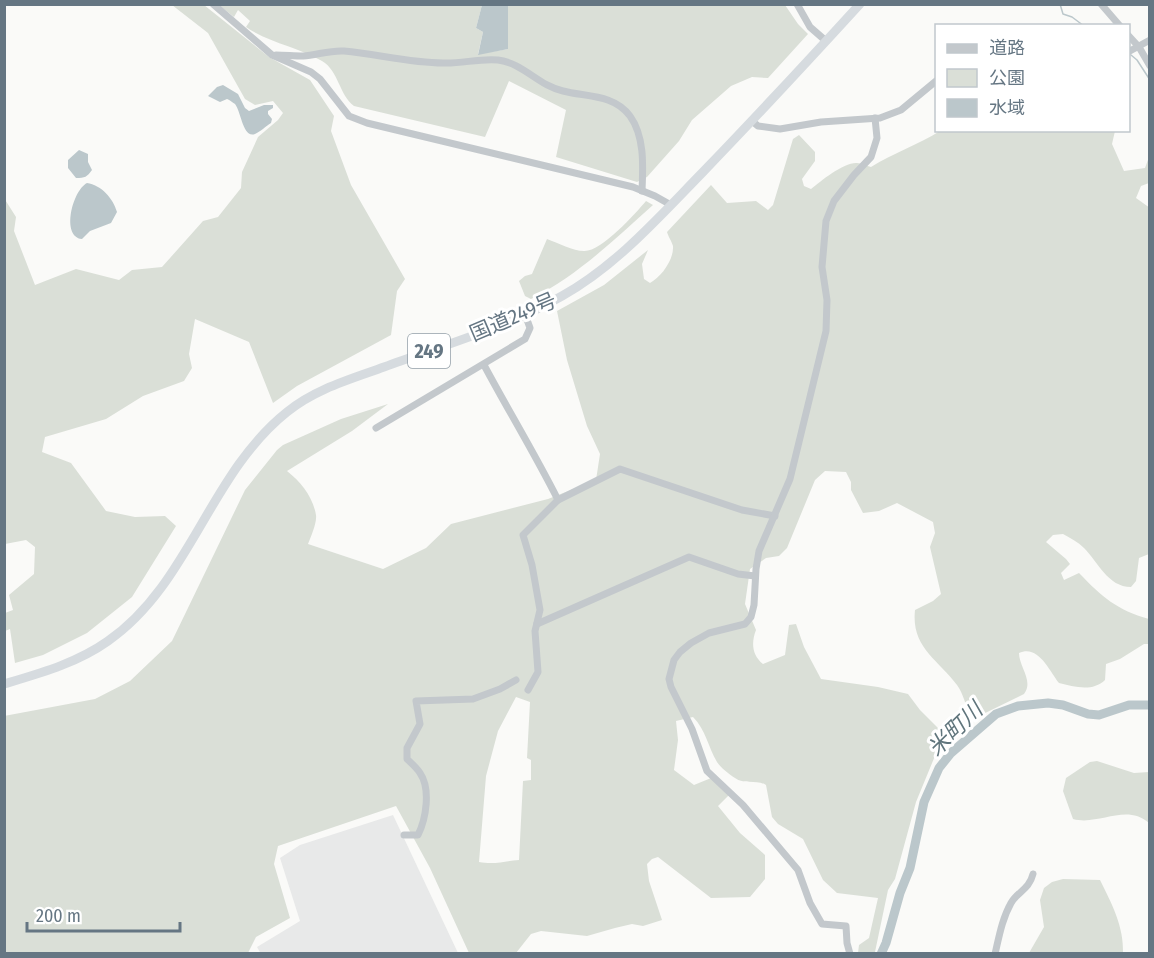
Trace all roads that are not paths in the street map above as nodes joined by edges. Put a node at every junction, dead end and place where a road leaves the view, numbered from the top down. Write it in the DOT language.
graph roads {
  1 [pos="213,4"];
  2 [pos="797,4"];
  3 [pos="860,4"];
  4 [pos="1101,4"];
  5 [pos="1118,24"];
  6 [pos="1149,40"];
  7 [pos="826,41"];
  8 [pos="1133,50"];
  9 [pos="272,55"];
  10 [pos="1149,66"];
  11 [pos="935,82"];
  12 [pos="875,118"];
  13 [pos="752,121"];
  14 [pos="642,191"];
  15 [pos="671,205"];
  16 [pos="525,314"];
  17 [pos="484,364"];
  18 [pos="376,428"];
  19 [pos="558,500"];
  20 [pos="775,516"];
  21 [pos="755,576"];
  22 [pos="537,624"];
  23 [pos="516,680"];
  24 [pos="4,684"];
  25 [pos="528,690"];
  26 [pos="404,835"];
  27 [pos="1033,874"];
  28 [pos="850,954"];
  29 [pos="995,954"];
  1 -- 9 [label="street"];
  2 -- 7 [label="street"];
  3 -- 7 [label="highway, 国道249号 / 249"];
  4 -- 5 [label="street"];
  6 -- 8 [label="street"];
  7 -- 13 [label="highway, 国道249号 / 249"];
  8 -- 10 [label="street"];
  9 -- 14 [label="street"];
  9 -- 14 [label="street"];
  11 -- 12 [label="street"];
  12 -- 13 [label="street"];
  12 -- 20 [label="street"];
  13 -- 15 [label="highway, 国道249号 / 249"];
  14 -- 15 [label="street"];
  15 -- 16 [label="highway, 国道249号 / 249"];
  16 -- 17 [label="street"];
  16 -- 24 [label="highway, 国道249号 / 249"];
  17 -- 18 [label="street"];
  17 -- 19 [label="street"];
  19 -- 20 [label="street"];
  19 -- 22 [label="street"];
  20 -- 21 [label="street"];
  21 -- 22 [label="street"];
  21 -- 28 [label="street"];
  22 -- 25 [label="street"];
  23 -- 26 [label="street"];
  27 -- 29 [label="street"];
}
